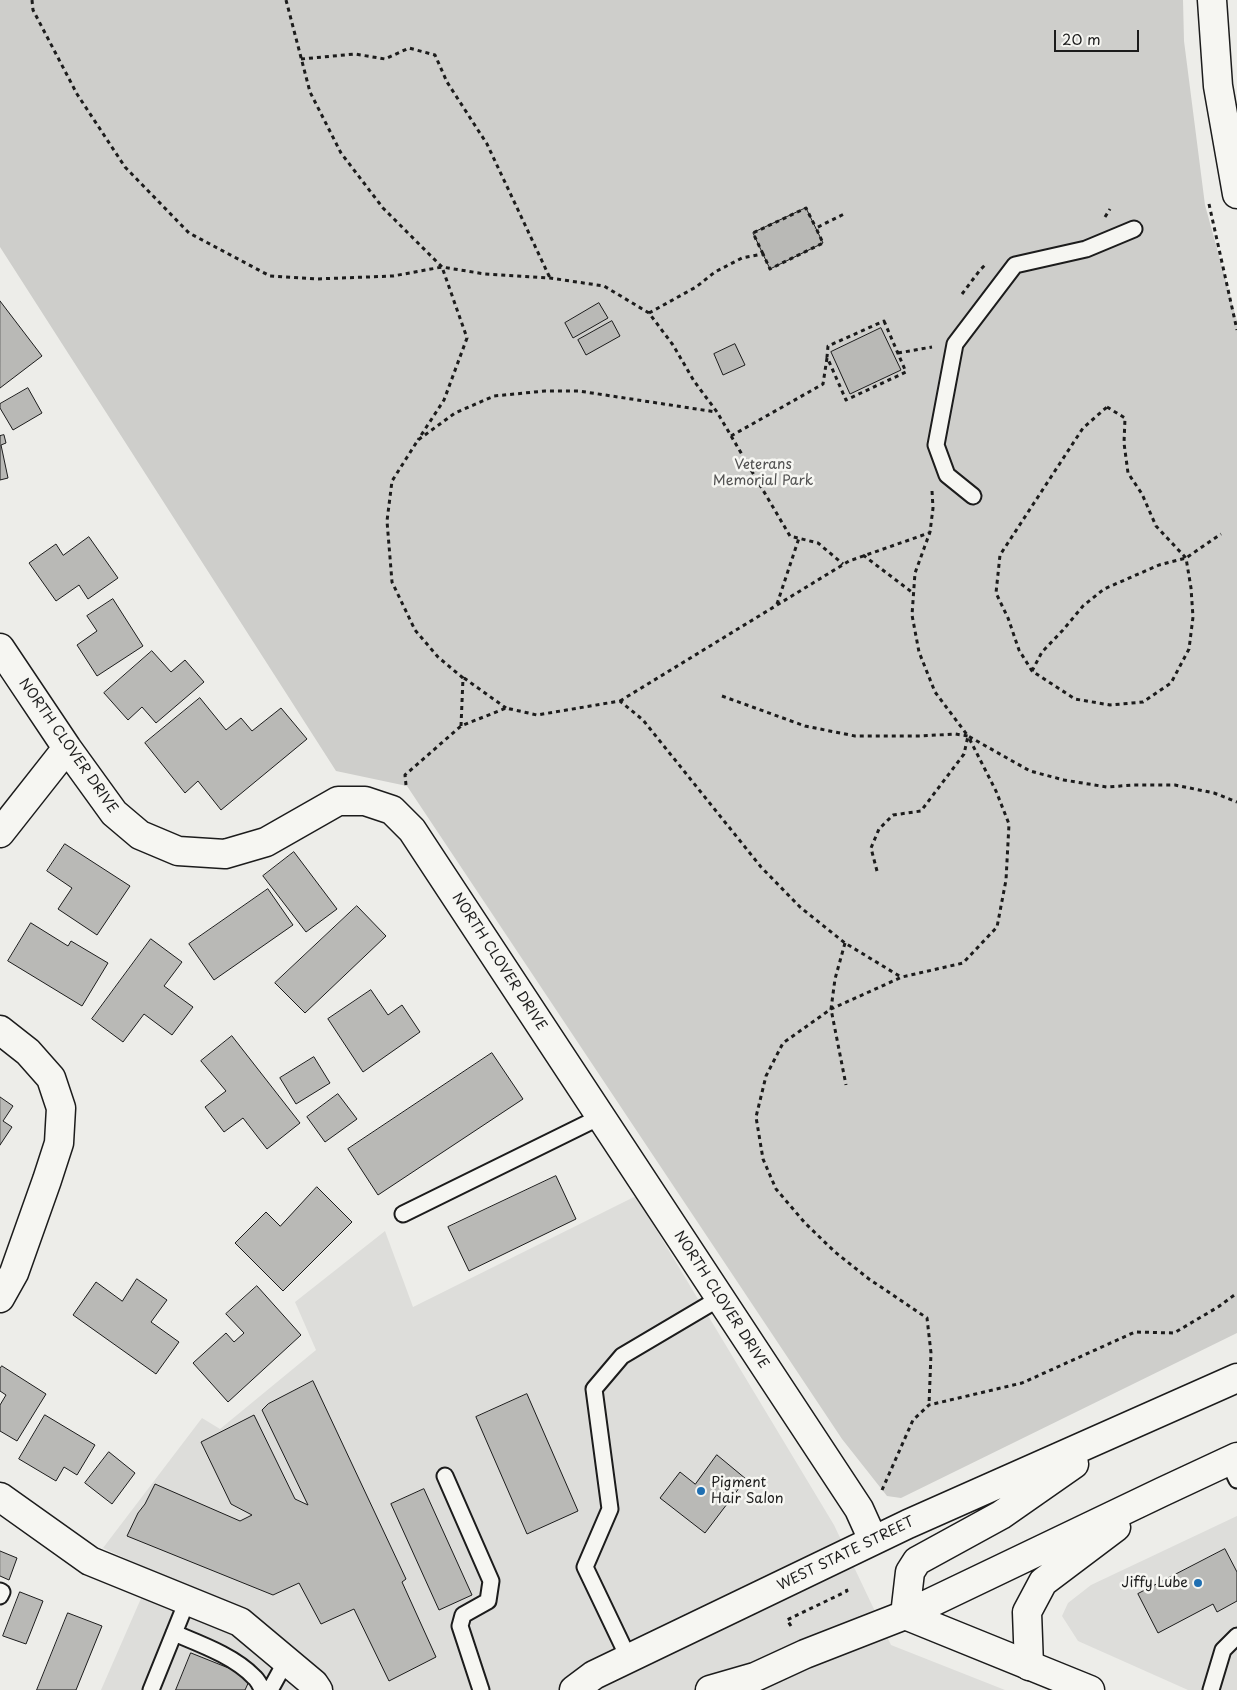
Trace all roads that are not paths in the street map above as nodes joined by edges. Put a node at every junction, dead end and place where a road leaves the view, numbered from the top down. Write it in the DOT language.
graph roads {
  1 [pos="1212,0"];
  2 [pos="1237,194"];
  3 [pos="1134,229"];
  4 [pos="974,496"];
  5 [pos="0,648"];
  6 [pos="67,748"];
  7 [pos="0,833"];
  8 [pos="0,1030"];
  9 [pos="600,1117"];
  10 [pos="403,1214"];
  11 [pos="0,1298"];
  12 [pos="720,1298"];
  13 [pos="1237,1378"];
  14 [pos="1123,1429"];
  15 [pos="1234,1466"];
  16 [pos="445,1476"];
  17 [pos="1162,1492"];
  18 [pos="0,1497"];
  19 [pos="873,1540"];
  20 [pos="0,1591"];
  21 [pos="0,1596"];
  22 [pos="187,1601"];
  23 [pos="905,1615"];
  24 [pos="174,1633"];
  25 [pos="1237,1636"];
  26 [pos="629,1658"];
  27 [pos="286,1661"];
  28 [pos="1029,1666"];
  29 [pos="757,1684"];
  30 [pos="151,1690"];
  31 [pos="263,1690"];
  32 [pos="270,1690"];
  33 [pos="318,1690"];
  34 [pos="481,1690"];
  35 [pos="574,1690"];
  36 [pos="710,1690"];
  37 [pos="1090,1690"];
  38 [pos="1211,1690"];
  1 -- 2 [label="street"];
  3 -- 4 [label="lane"];
  5 -- 6 [label="street, NORTH CLOVER DRIVE"];
  6 -- 7 [label="street"];
  6 -- 9 [label="street, NORTH CLOVER DRIVE"];
  8 -- 11 [label="street"];
  9 -- 10 [label="lane"];
  9 -- 12 [label="street, NORTH CLOVER DRIVE"];
  12 -- 19 [label="street, NORTH CLOVER DRIVE"];
  12 -- 26 [label="lane"];
  13 -- 14 [label="street, WEST STATE STREET"];
  14 -- 19 [label="street, WEST STATE STREET"];
  14 -- 23 [label="street, WEST STATE STREET"];
  15 -- 17 [label="street"];
  16 -- 34 [label="lane"];
  17 -- 23 [label="street"];
  17 -- 28 [label="street"];
  18 -- 22 [label="street"];
  19 -- 26 [label="street, WEST STATE STREET"];
  20 -- 21 [label="lane"];
  22 -- 24 [label="lane"];
  22 -- 27 [label="street"];
  23 -- 28 [label="street"];
  23 -- 29 [label="street"];
  24 -- 30 [label="lane"];
  24 -- 31 [label="lane"];
  25 -- 38 [label="lane"];
  26 -- 35 [label="street, WEST STATE STREET"];
  27 -- 32 [label="lane"];
  27 -- 33 [label="street"];
  28 -- 37 [label="street"];
  29 -- 36 [label="street"];
}
